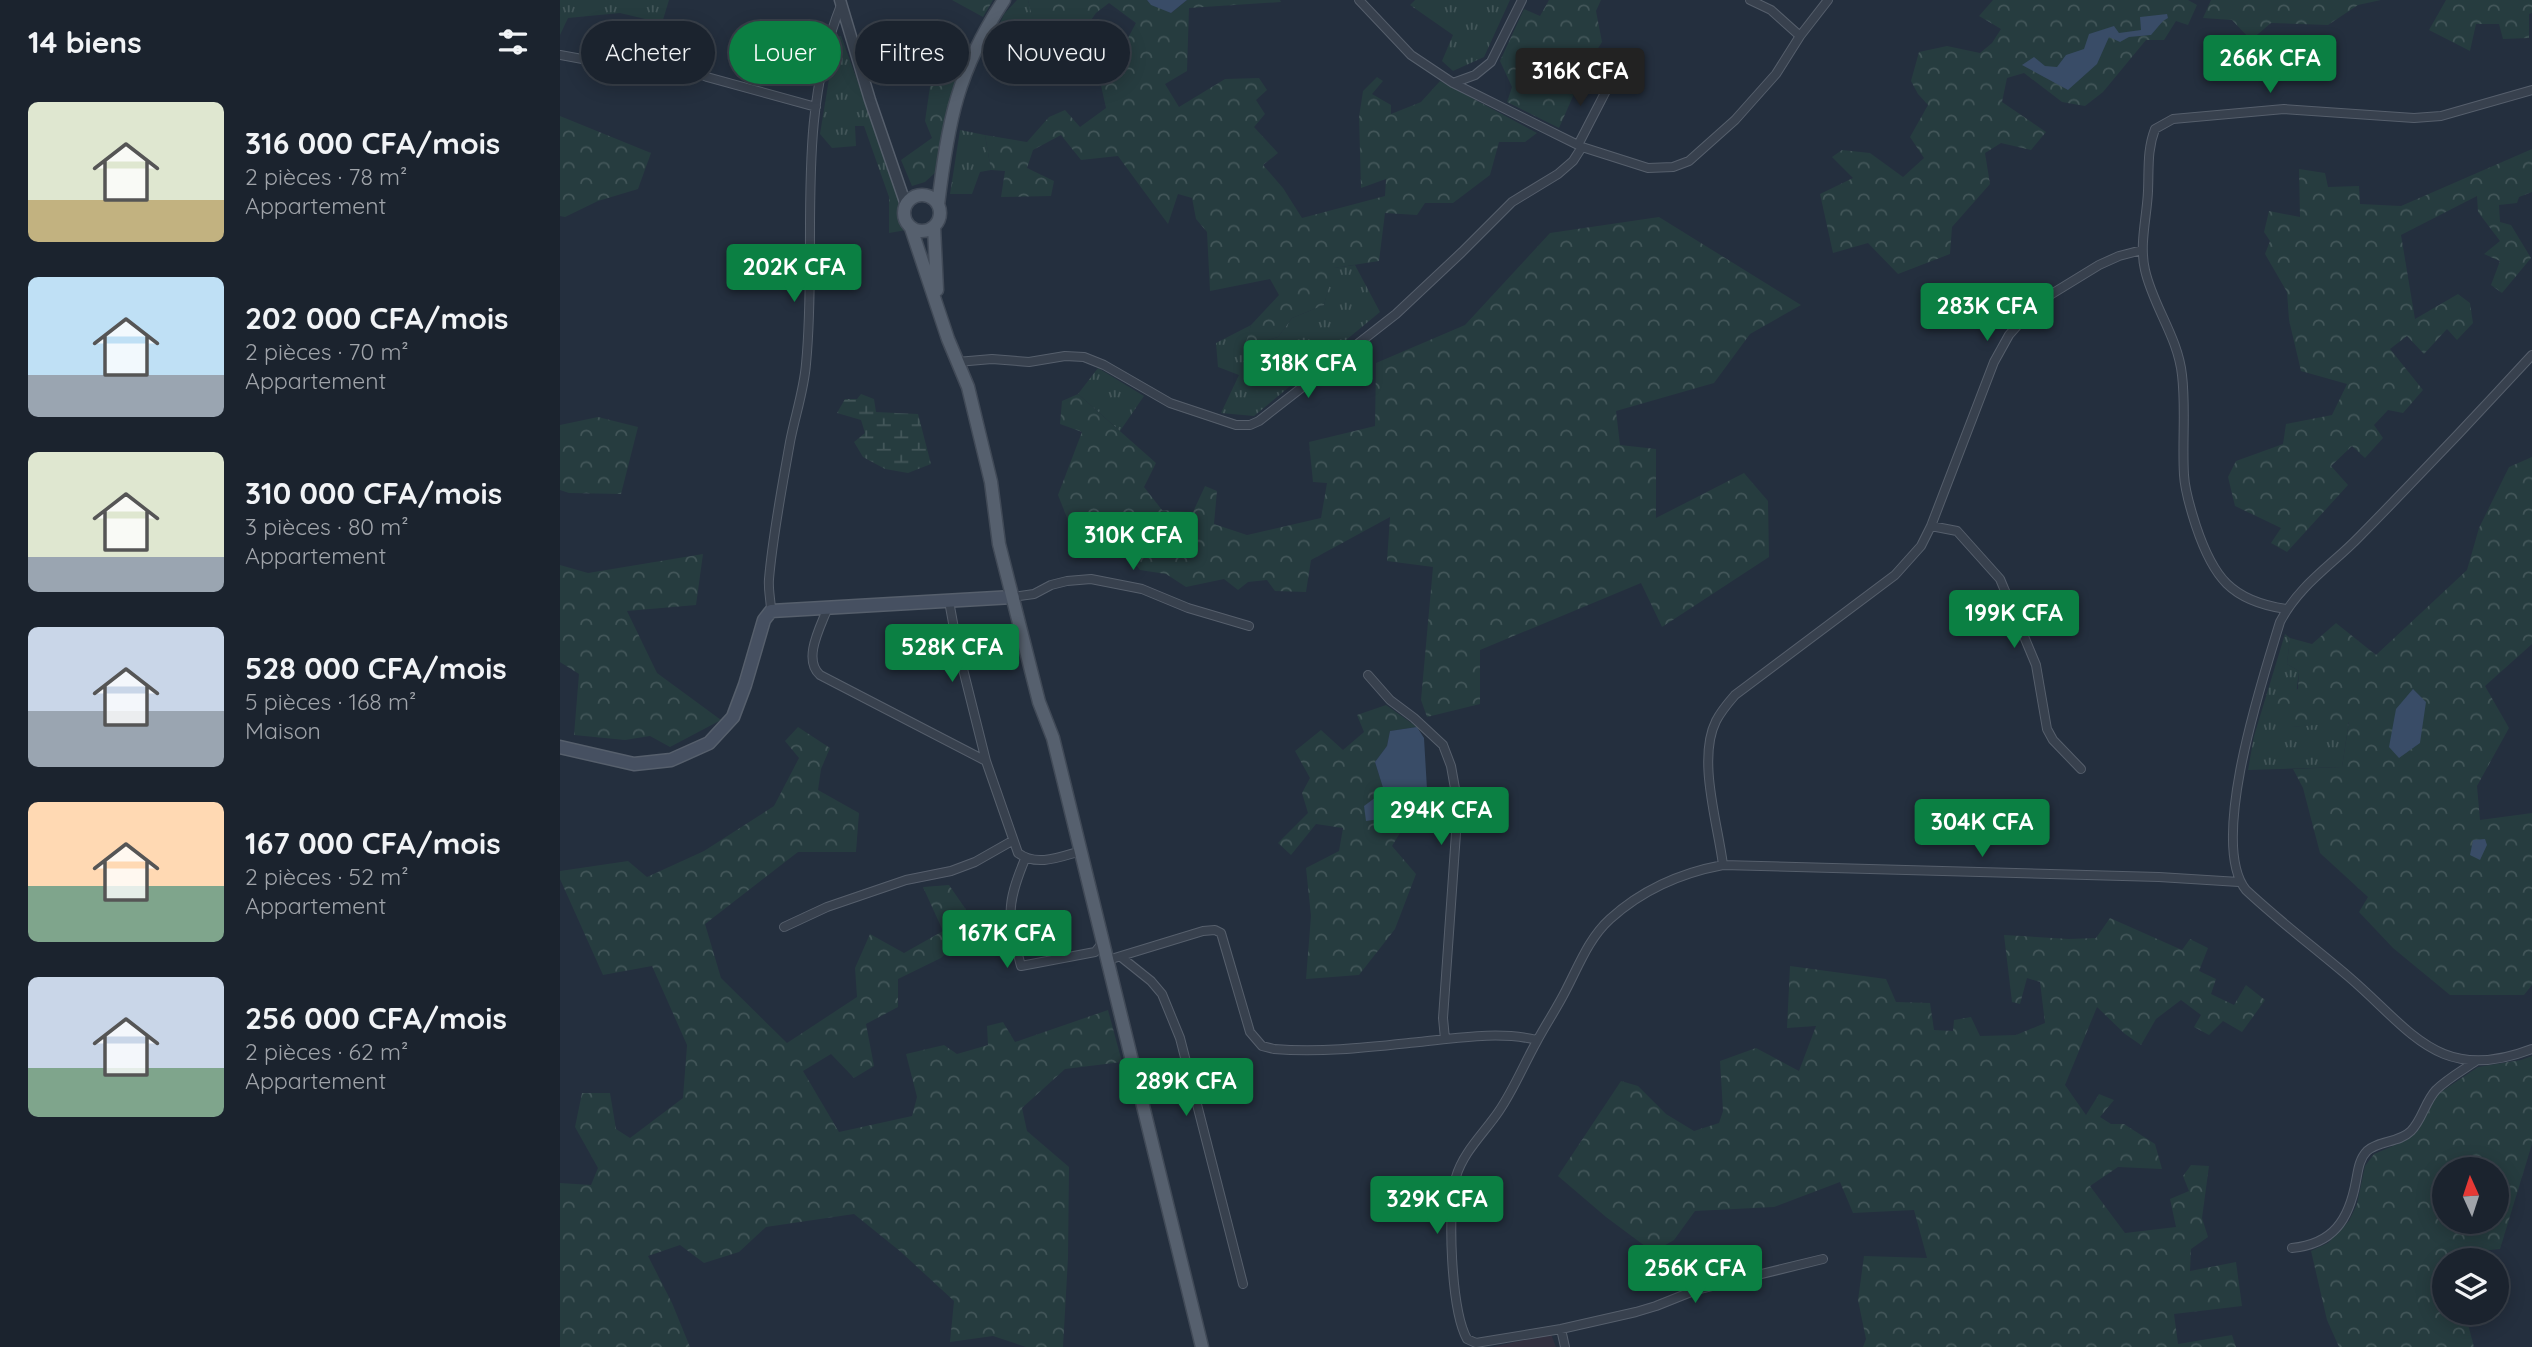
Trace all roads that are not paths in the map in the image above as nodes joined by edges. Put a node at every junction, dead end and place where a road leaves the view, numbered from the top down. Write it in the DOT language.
graph roads {
  1 [pos="1003,0"];
  2 [pos="1360,0"];
  3 [pos="1522,0"];
  4 [pos="1750,0"];
  5 [pos="1828,0"];
  6 [pos="840,2"];
  7 [pos="1800,36"];
  8 [pos="560,55"];
  9 [pos="1453,83"];
  10 [pos="1609,85"];
  11 [pos="2532,90"];
  12 [pos="816,107"];
  13 [pos="1580,146"];
  14 [pos="906,205"];
  15 [pos="937,205"];
  16 [pos="934,227"];
  17 [pos="911,228"];
  18 [pos="2142,250"];
  19 [pos="938,304"];
  20 [pos="2532,355"];
  21 [pos="957,362"];
  22 [pos="1931,526"];
  23 [pos="1013,597"];
  24 [pos="949,601"];
  25 [pos="828,607"];
  26 [pos="2286,610"];
  27 [pos="771,611"];
  28 [pos="1249,626"];
  29 [pos="1368,675"];
  30 [pos="560,747"];
  31 [pos="986,761"];
  32 [pos="2081,769"];
  33 [pos="1012,841"];
  34 [pos="1081,851"];
  35 [pos="1025,859"];
  36 [pos="1723,865"];
  37 [pos="2239,882"];
  38 [pos="784,927"];
  39 [pos="1104,941"];
  40 [pos="1114,958"];
  41 [pos="1446,1039"];
  42 [pos="1537,1040"];
  43 [pos="2532,1049"];
  44 [pos="2476,1062"];
  45 [pos="2292,1248"];
  46 [pos="1823,1259"];
  47 [pos="1243,1284"];
  48 [pos="1561,1329"];
  49 [pos="1202,1347"];
  50 [pos="1564,1347"];
  1 -- 15 [label="main road"];
  2 -- 9 [label="street"];
  3 -- 9 [label="street"];
  4 -- 7 [label="street"];
  5 -- 7 [label="street"];
  6 -- 12 [label="street"];
  6 -- 14 [label="street"];
  7 -- 13 [label="street"];
  8 -- 12 [label="street"];
  9 -- 13 [label="street"];
  10 -- 13 [label="street"];
  11 -- 18 [label="street"];
  12 -- 27 [label="street"];
  13 -- 21 [label="street"];
  14 -- 15 [label="main road"];
  14 -- 17 [label="main road"];
  15 -- 16 [label="main road"];
  16 -- 17 [label="main road"];
  16 -- 19 [label="main road"];
  17 -- 19 [label="main road"];
  18 -- 22 [label="street"];
  18 -- 26 [label="street"];
  19 -- 21 [label="main road"];
  20 -- 26 [label="street"];
  21 -- 23 [label="main road"];
  22 -- 32 [label="street"];
  22 -- 36 [label="street"];
  23 -- 24 [label="main road"];
  23 -- 28 [label="street"];
  23 -- 34 [label="main road"];
  24 -- 25 [label="main road"];
  24 -- 31 [label="street"];
  25 -- 27 [label="main road"];
  25 -- 31 [label="street"];
  26 -- 37 [label="street"];
  27 -- 30 [label="main road"];
  29 -- 41 [label="street"];
  31 -- 33 [label="street"];
  33 -- 35 [label="street"];
  33 -- 38 [label="street"];
  34 -- 35 [label="street"];
  34 -- 39 [label="main road"];
  35 -- 39 [label="street"];
  36 -- 37 [label="street"];
  36 -- 42 [label="street"];
  37 -- 44 [label="street"];
  39 -- 40 [label="main road"];
  40 -- 41 [label="street"];
  40 -- 47 [label="street"];
  40 -- 49 [label="main road"];
  41 -- 42 [label="street"];
  42 -- 48 [label="street"];
  43 -- 44 [label="street"];
  44 -- 45 [label="street"];
  46 -- 48 [label="street"];
  48 -- 50 [label="street"];
}
